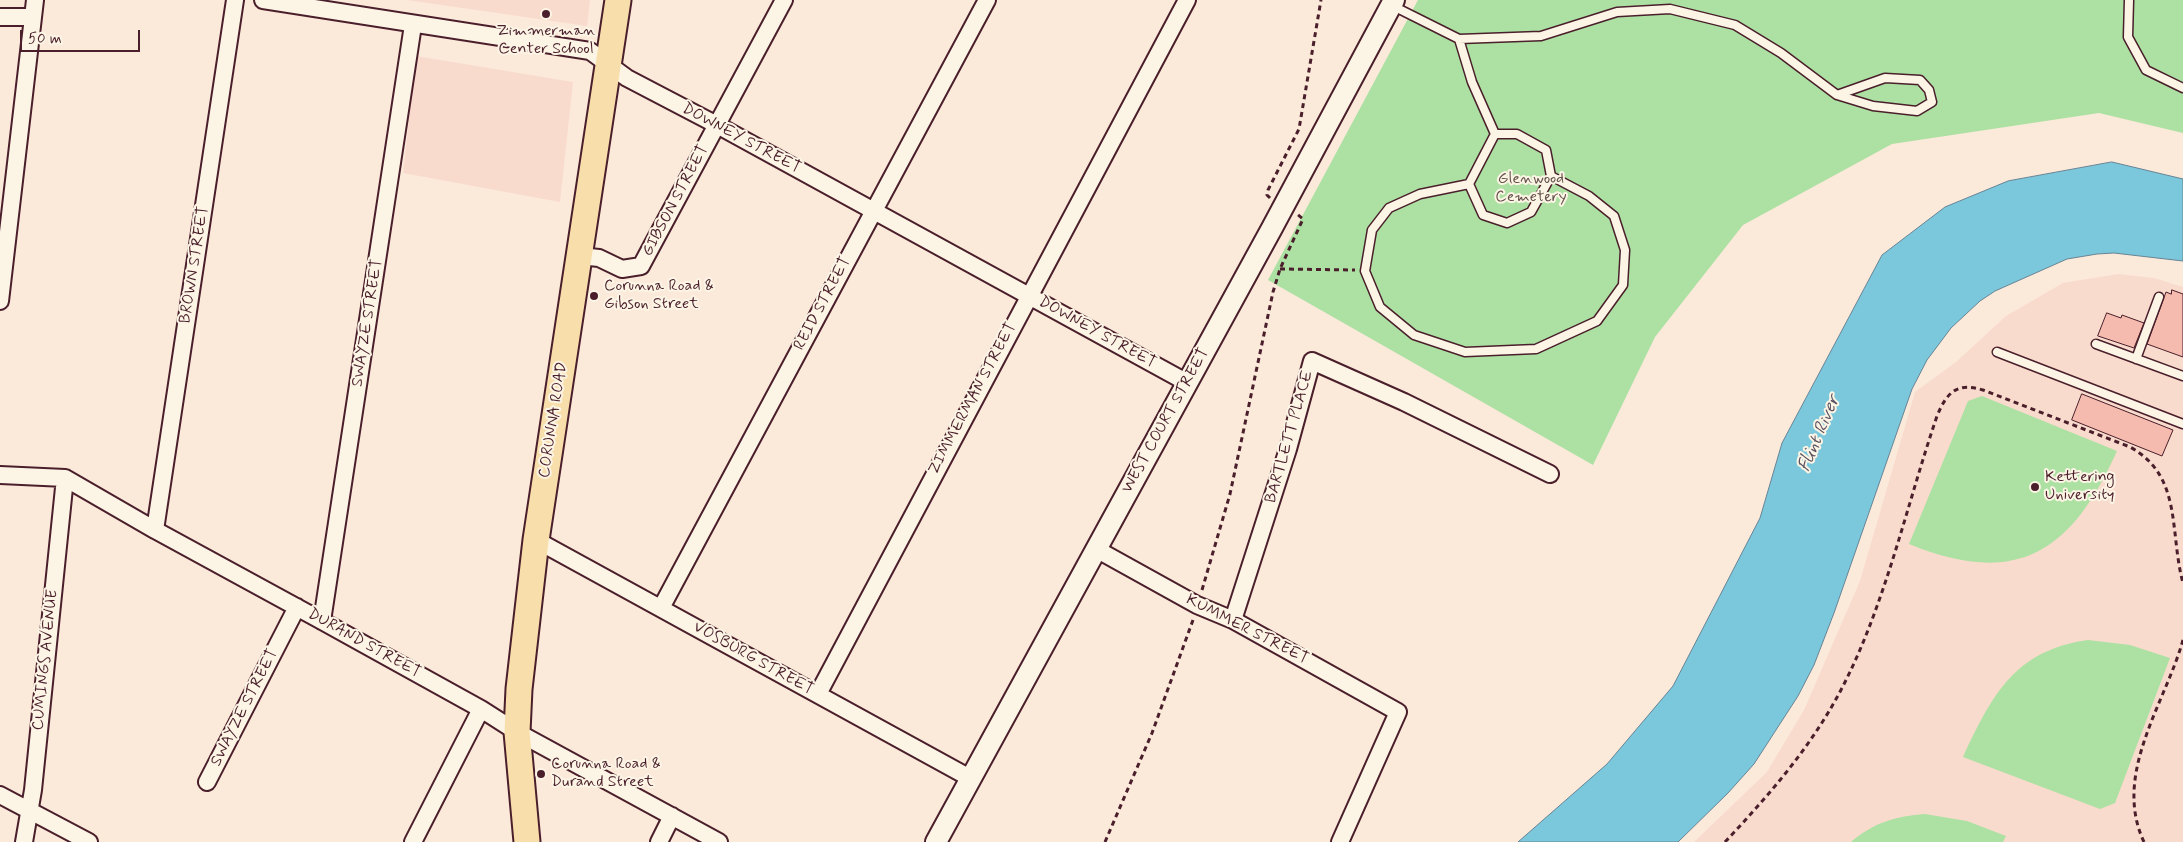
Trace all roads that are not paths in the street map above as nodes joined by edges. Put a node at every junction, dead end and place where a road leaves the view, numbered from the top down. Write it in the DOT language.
graph roads {
  1 [pos="35,0"];
  2 [pos="235,0"];
  3 [pos="263,0"];
  4 [pos="618,0"];
  5 [pos="784,0"];
  6 [pos="987,0"];
  7 [pos="1187,0"];
  8 [pos="2129,0"];
  9 [pos="1392,2"];
  10 [pos="0,17"];
  11 [pos="32,17"];
  12 [pos="413,25"];
  13 [pos="1459,39"];
  14 [pos="608,64"];
  15 [pos="2183,88"];
  16 [pos="1837,95"];
  17 [pos="717,125"];
  18 [pos="1495,134"];
  19 [pos="1551,176"];
  20 [pos="1469,184"];
  21 [pos="873,211"];
  22 [pos="2,252"];
  23 [pos="580,256"];
  24 [pos="1028,296"];
  25 [pos="2159,297"];
  26 [pos="0,302"];
  27 [pos="2096,344"];
  28 [pos="1997,352"];
  29 [pos="2136,359"];
  30 [pos="2183,376"];
  31 [pos="1186,382"];
  32 [pos="2183,424"];
  33 [pos="1550,474"];
  34 [pos="0,475"];
  35 [pos="65,478"];
  36 [pos="155,530"];
  37 [pos="536,540"];
  38 [pos="1096,549"];
  39 [pos="297,607"];
  40 [pos="661,608"];
  41 [pos="1233,620"];
  42 [pos="322,621"];
  43 [pos="818,694"];
  44 [pos="481,708"];
  45 [pos="517,732"];
  46 [pos="970,778"];
  47 [pos="207,782"];
  48 [pos="0,795"];
  49 [pos="29,811"];
  50 [pos="672,816"];
  51 [pos="24,842"];
  52 [pos="89,842"];
  53 [pos="413,842"];
  54 [pos="527,842"];
  55 [pos="658,842"];
  56 [pos="719,842"];
  57 [pos="936,842"];
  58 [pos="1340,842"];
  1 -- 11 [label="street"];
  2 -- 36 [label="street, BROWN STREET"];
  3 -- 12 [label="street, DOWNEY STREET"];
  4 -- 14 [label="main road, CORUNNA ROAD"];
  5 -- 17 [label="street, GIBSON STREET"];
  6 -- 21 [label="street, REID STREET"];
  7 -- 24 [label="street, ZIMMERMAN STREET"];
  8 -- 15 [label="lane"];
  9 -- 13 [label="lane"];
  9 -- 31 [label="street, WEST COURT STREET"];
  10 -- 11 [label="street"];
  11 -- 22 [label="street"];
  12 -- 14 [label="street, DOWNEY STREET"];
  12 -- 42 [label="street, SWAYZE STREET"];
  13 -- 16 [label="lane"];
  13 -- 18 [label="lane"];
  14 -- 17 [label="street, DOWNEY STREET"];
  14 -- 23 [label="main road, CORUNNA ROAD"];
  16 -- 16 [label="lane"];
  17 -- 21 [label="street, DOWNEY STREET"];
  17 -- 23 [label="street, GIBSON STREET"];
  18 -- 19 [label="lane"];
  18 -- 20 [label="lane"];
  19 -- 20 [label="lane"];
  19 -- 20 [label="lane"];
  21 -- 24 [label="street, DOWNEY STREET"];
  21 -- 40 [label="street, REID STREET"];
  22 -- 26 [label="street"];
  23 -- 37 [label="main road, CORUNNA ROAD"];
  24 -- 31 [label="street, DOWNEY STREET"];
  24 -- 43 [label="street, ZIMMERMAN STREET"];
  25 -- 29 [label="lane"];
  27 -- 29 [label="lane"];
  28 -- 32 [label="lane"];
  29 -- 30 [label="lane"];
  31 -- 38 [label="street, WEST COURT STREET"];
  33 -- 41 [label="street, BARTLETT PLACE"];
  34 -- 35 [label="street, DURAND STREET"];
  35 -- 36 [label="street, DURAND STREET"];
  35 -- 49 [label="street, CUMINGS AVENUE"];
  36 -- 39 [label="street, DURAND STREET"];
  37 -- 40 [label="street, VOSBURG STREET"];
  37 -- 45 [label="main road, CORUNNA ROAD"];
  38 -- 41 [label="street, KUMMER STREET"];
  38 -- 46 [label="street, WEST COURT STREET"];
  39 -- 42 [label="street, DURAND STREET"];
  39 -- 47 [label="street, SWAYZE STREET"];
  40 -- 43 [label="street, VOSBURG STREET"];
  41 -- 58 [label="street, KUMMER STREET"];
  42 -- 44 [label="street, DURAND STREET"];
  43 -- 46 [label="street, VOSBURG STREET"];
  44 -- 45 [label="street, DURAND STREET"];
  44 -- 53 [label="street"];
  45 -- 50 [label="street, DURAND STREET"];
  45 -- 54 [label="main road, CORUNNA ROAD"];
  46 -- 57 [label="street, WEST COURT STREET"];
  48 -- 49 [label="street"];
  49 -- 51 [label="street, CUMINGS AVENUE"];
  49 -- 52 [label="street"];
  50 -- 55 [label="street"];
  50 -- 56 [label="street, DURAND STREET"];
}
